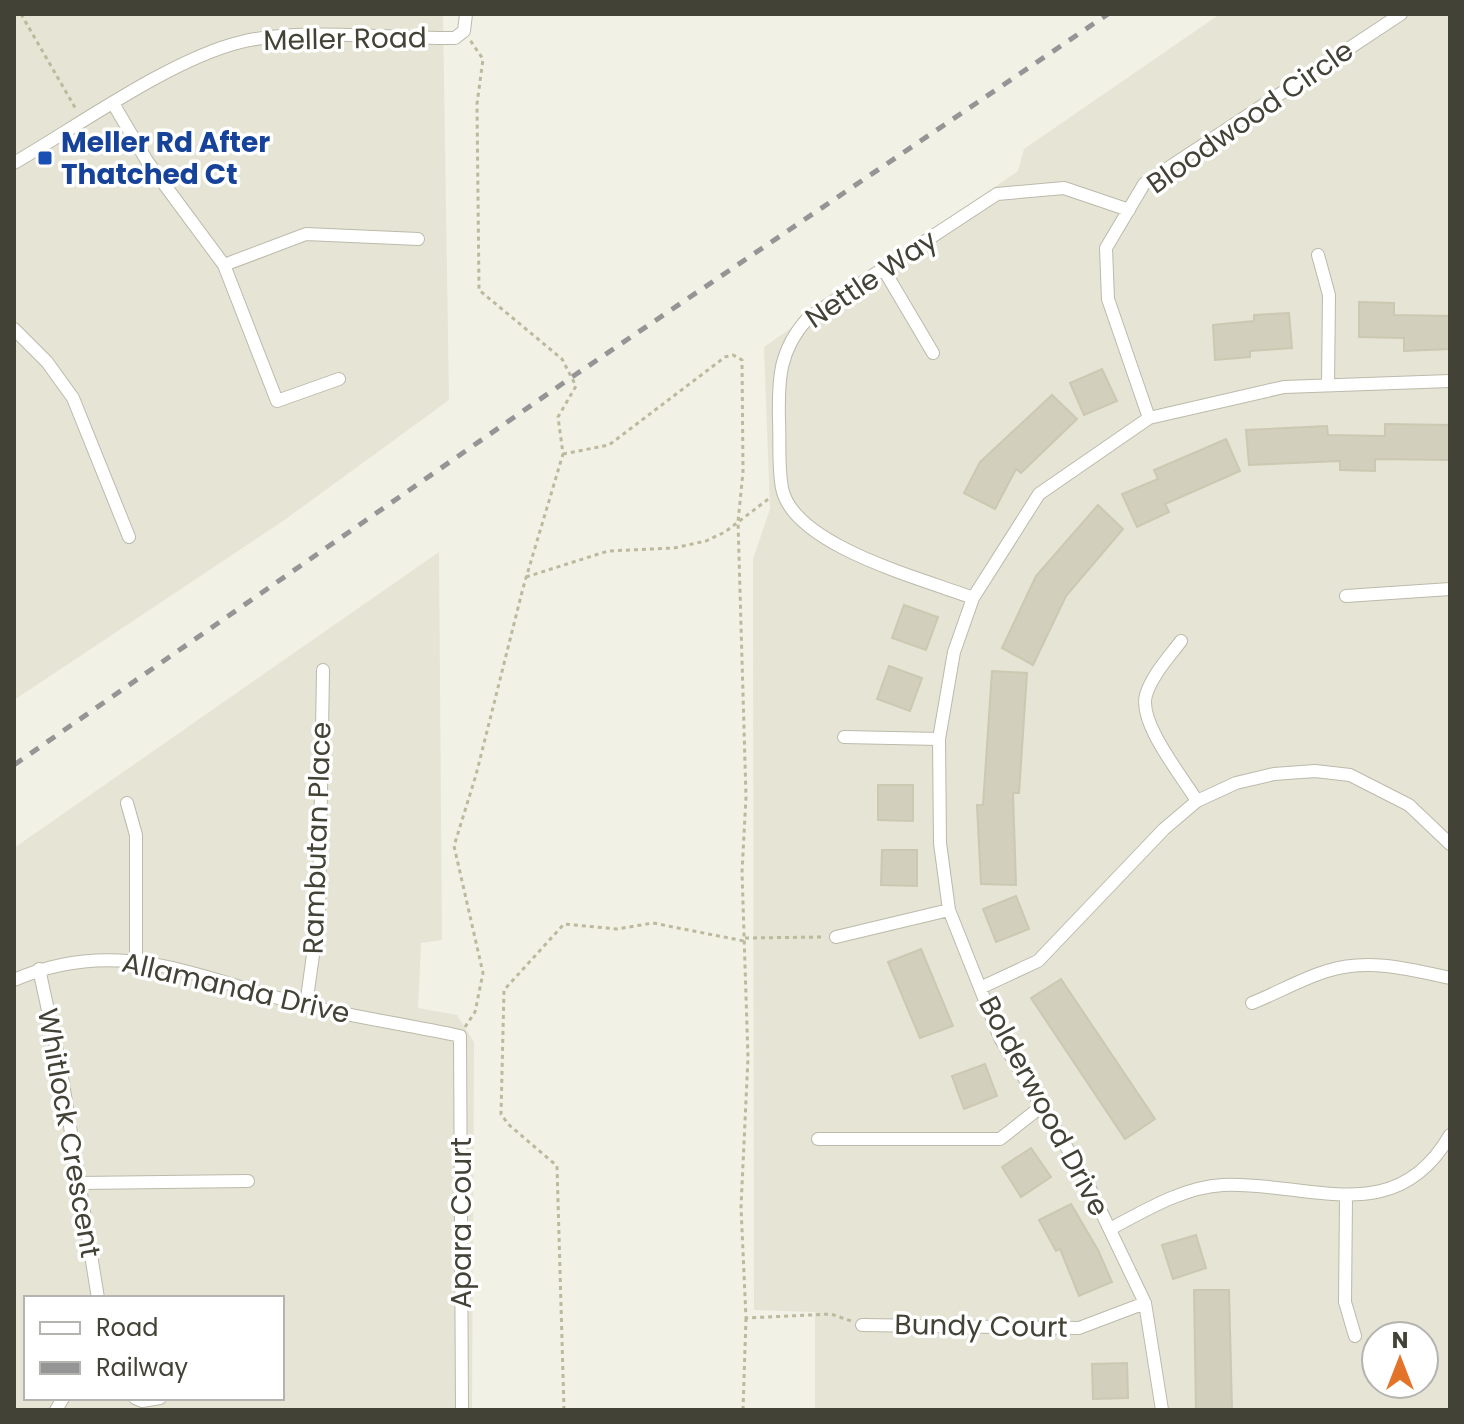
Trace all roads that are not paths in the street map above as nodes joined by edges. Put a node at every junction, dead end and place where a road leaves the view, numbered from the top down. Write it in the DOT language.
graph roads {
  1 [pos="466,14"];
  2 [pos="1401,14"];
  3 [pos="114,105"];
  4 [pos="14,163"];
  5 [pos="1129,210"];
  6 [pos="418,239"];
  7 [pos="1318,255"];
  8 [pos="224,265"];
  9 [pos="884,270"];
  10 [pos="14,329"];
  11 [pos="933,353"];
  12 [pos="339,379"];
  13 [pos="1450,381"];
  14 [pos="1328,385"];
  15 [pos="1149,418"];
  16 [pos="129,537"];
  17 [pos="1450,589"];
  18 [pos="1346,596"];
  19 [pos="973,598"];
  20 [pos="1181,641"];
  21 [pos="323,670"];
  22 [pos="844,737"];
  23 [pos="939,739"];
  24 [pos="1197,801"];
  25 [pos="127,803"];
  26 [pos="1450,844"];
  27 [pos="949,910"];
  28 [pos="836,937"];
  29 [pos="136,959"];
  30 [pos="39,969"];
  31 [pos="1450,978"];
  32 [pos="14,980"];
  33 [pos="980,988"];
  34 [pos="1252,1003"];
  35 [pos="306,1005"];
  36 [pos="460,1036"];
  37 [pos="1042,1106"];
  38 [pos="1450,1135"];
  39 [pos="818,1139"];
  40 [pos="248,1181"];
  41 [pos="79,1183"];
  42 [pos="1346,1197"];
  43 [pos="1110,1229"];
  44 [pos="98,1296"];
  45 [pos="1145,1303"];
  46 [pos="862,1325"];
  47 [pos="1355,1336"];
  48 [pos="462,1410"];
  49 [pos="1162,1410"];
  1 -- 3 [label="street, Meller Road"];
  2 -- 5 [label="street, Bloodwood Circle"];
  3 -- 4 [label="street, Meller Road"];
  3 -- 8 [label="street"];
  5 -- 9 [label="street, Nettle Way"];
  5 -- 15 [label="street, Bloodwood Circle"];
  6 -- 8 [label="street"];
  7 -- 14 [label="street"];
  8 -- 12 [label="street"];
  9 -- 11 [label="street"];
  9 -- 19 [label="street, Nettle Way"];
  10 -- 16 [label="street"];
  13 -- 14 [label="street, Bolderwood Drive"];
  14 -- 15 [label="street, Bolderwood Drive"];
  15 -- 19 [label="street, Bolderwood Drive"];
  17 -- 18 [label="street"];
  19 -- 23 [label="street, Bolderwood Drive"];
  20 -- 24 [label="street"];
  21 -- 35 [label="street, Rambutan Place"];
  22 -- 23 [label="street"];
  23 -- 27 [label="street, Bolderwood Drive"];
  24 -- 26 [label="street"];
  24 -- 33 [label="street"];
  25 -- 29 [label="street"];
  27 -- 28 [label="street"];
  27 -- 33 [label="street, Bolderwood Drive"];
  29 -- 30 [label="street, Allamanda Drive"];
  29 -- 35 [label="street, Allamanda Drive"];
  30 -- 32 [label="street, Allamanda Drive"];
  30 -- 41 [label="street, Whitlock Crescent"];
  31 -- 34 [label="street"];
  33 -- 37 [label="street, Bolderwood Drive"];
  35 -- 36 [label="street, Allamanda Drive"];
  36 -- 48 [label="street, Apara Court"];
  37 -- 39 [label="street"];
  37 -- 43 [label="street, Bolderwood Drive"];
  38 -- 42 [label="street"];
  40 -- 41 [label="street"];
  41 -- 44 [label="street, Whitlock Crescent"];
  42 -- 43 [label="street"];
  42 -- 47 [label="street"];
  43 -- 45 [label="street, Bolderwood Drive"];
  45 -- 46 [label="street, Bundy Court"];
  45 -- 49 [label="street, Bolderwood Drive"];
}
